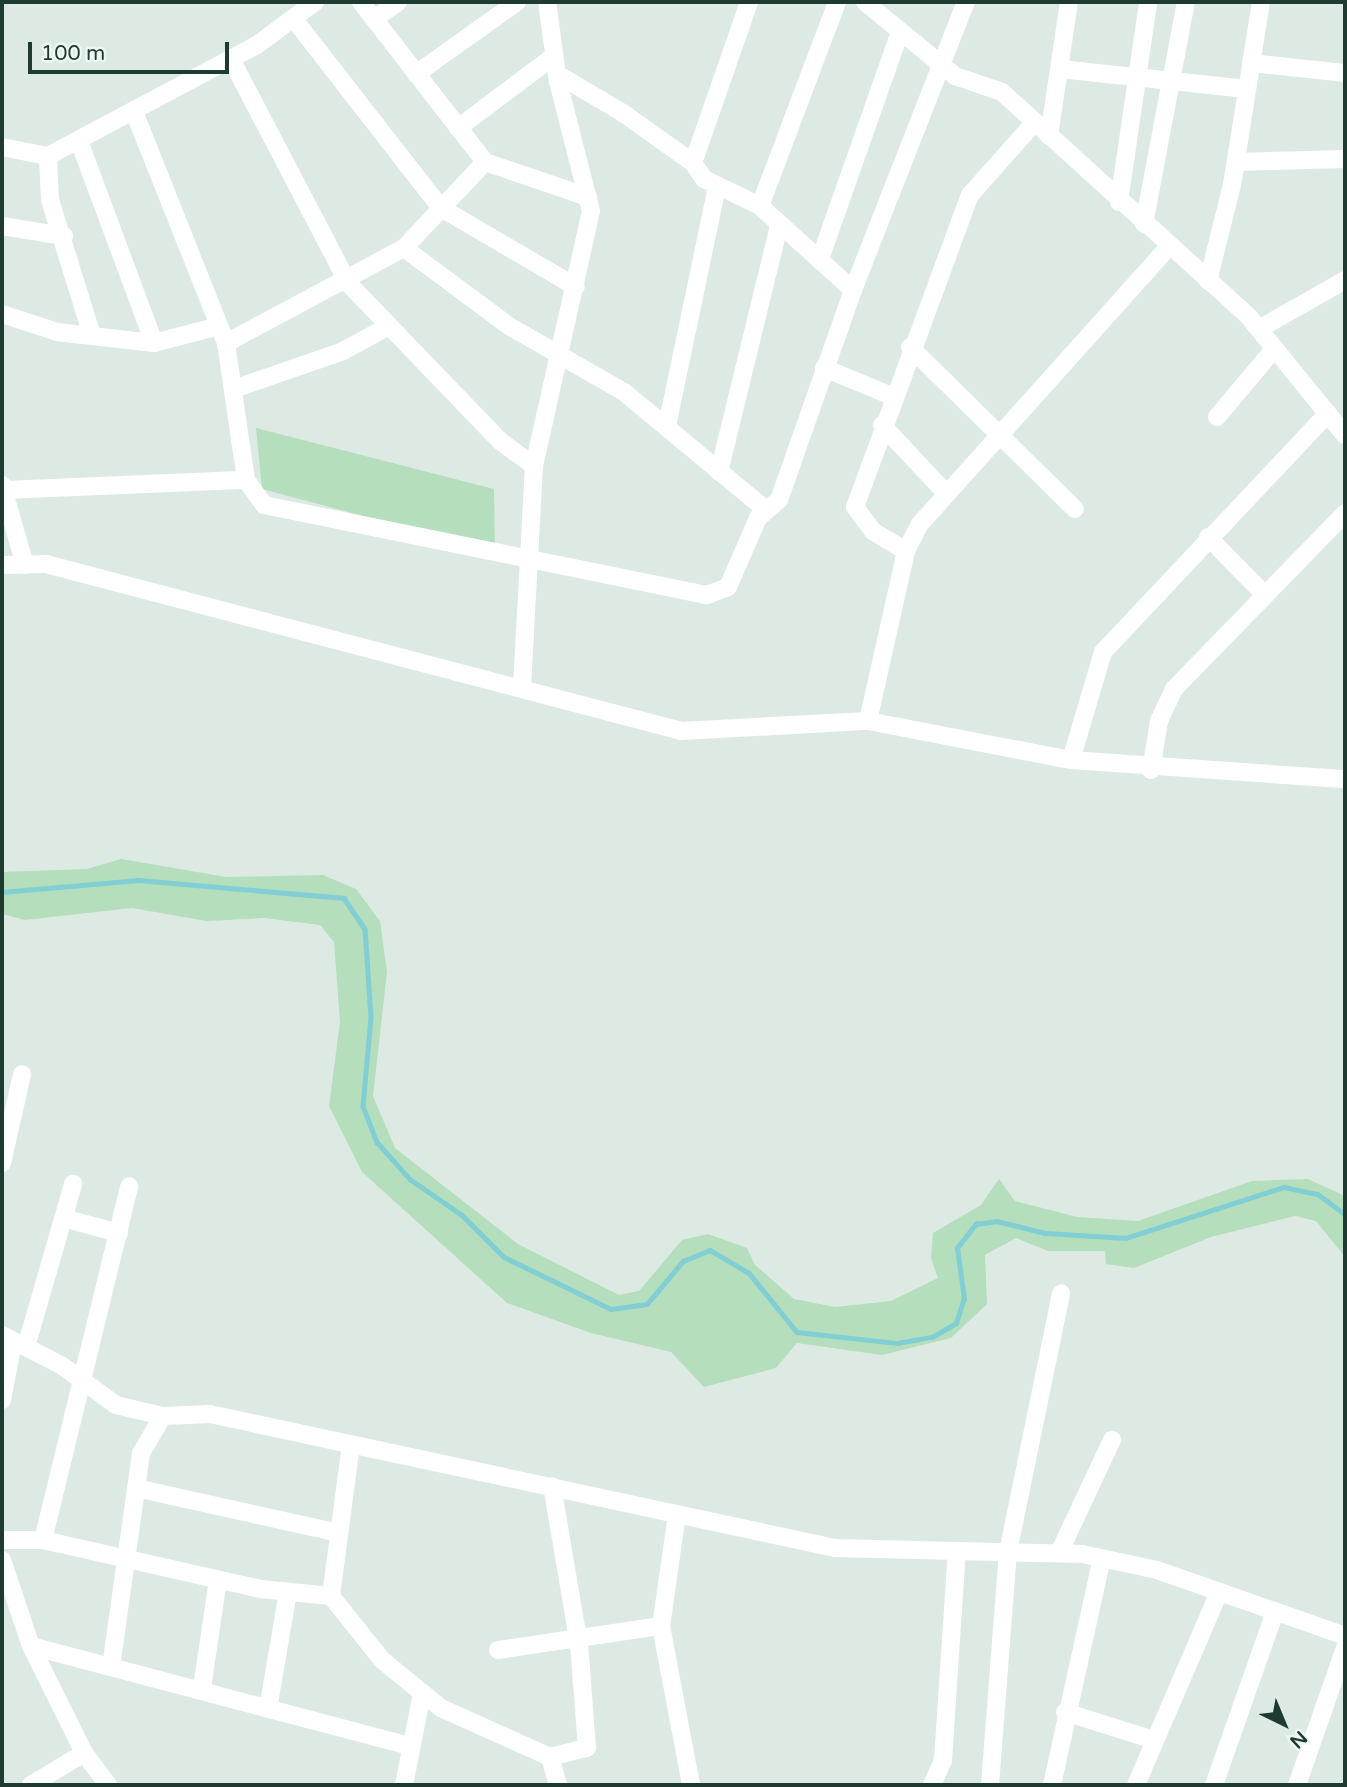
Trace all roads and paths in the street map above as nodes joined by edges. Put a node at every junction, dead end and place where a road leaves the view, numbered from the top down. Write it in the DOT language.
graph roads {
  1 [pos="315,2"];
  2 [pos="361,2"];
  3 [pos="398,2"];
  4 [pos="517,2"];
  5 [pos="547,2"];
  6 [pos="749,2"];
  7 [pos="837,2"];
  8 [pos="966,2"];
  9 [pos="1069,2"];
  10 [pos="1148,2"];
  11 [pos="1186,2"];
  12 [pos="1261,2"];
  13 [pos="873,5"];
  14 [pos="293,18"];
  15 [pos="374,19"];
  16 [pos="900,32"];
  17 [pos="554,56"];
  18 [pos="231,59"];
  19 [pos="1251,63"];
  20 [pos="940,64"];
  21 [pos="1060,69"];
  22 [pos="1345,73"];
  23 [pos="416,74"];
  24 [pos="557,75"];
  25 [pos="1137,75"];
  26 [pos="1173,79"];
  27 [pos="1247,89"];
  28 [pos="135,114"];
  29 [pos="1034,123"];
  30 [pos="458,128"];
  31 [pos="1049,136"];
  32 [pos="79,141"];
  33 [pos="2,146"];
  34 [pos="48,156"];
  35 [pos="1345,159"];
  36 [pos="485,162"];
  37 [pos="1236,162"];
  38 [pos="693,163"];
  39 [pos="717,186"];
  40 [pos="588,197"];
  41 [pos="1119,202"];
  42 [pos="760,206"];
  43 [pos="441,208"];
  44 [pos="779,225"];
  45 [pos="1144,225"];
  46 [pos="2,226"];
  47 [pos="64,236"];
  48 [pos="1169,246"];
  49 [pos="404,248"];
  50 [pos="820,259"];
  51 [pos="1345,280"];
  52 [pos="1209,281"];
  53 [pos="348,283"];
  54 [pos="576,288"];
  55 [pos="853,290"];
  56 [pos="2,314"];
  57 [pos="389,326"];
  58 [pos="1259,328"];
  59 [pos="222,335"];
  60 [pos="92,336"];
  61 [pos="154,343"];
  62 [pos="910,347"];
  63 [pos="1275,348"];
  64 [pos="561,355"];
  65 [pos="824,368"];
  66 [pos="234,389"];
  67 [pos="892,396"];
  68 [pos="1328,413"];
  69 [pos="1217,417"];
  70 [pos="882,425"];
  71 [pos="667,426"];
  72 [pos="999,434"];
  73 [pos="1345,435"];
  74 [pos="534,466"];
  75 [pos="719,472"];
  76 [pos="246,480"];
  77 [pos="3,487"];
  78 [pos="945,492"];
  79 [pos="765,509"];
  80 [pos="1075,509"];
  81 [pos="1345,513"];
  82 [pos="1208,537"];
  83 [pos="906,551"];
  84 [pos="532,561"];
  85 [pos="2,565"];
  86 [pos="25,565"];
  87 [pos="1264,593"];
  88 [pos="522,687"];
  89 [pos="868,722"];
  90 [pos="1071,760"];
  91 [pos="1151,770"];
  92 [pos="1345,779"];
  93 [pos="22,1074"];
  94 [pos="2,1163"];
  95 [pos="73,1184"];
  96 [pos="129,1186"];
  97 [pos="63,1218"];
  98 [pos="118,1233"];
  99 [pos="1061,1293"];
  100 [pos="14,1341"];
  101 [pos="85,1383"];
  102 [pos="2,1400"];
  103 [pos="163,1416"];
  104 [pos="1112,1440"];
  105 [pos="351,1444"];
  106 [pos="552,1486"];
  107 [pos="136,1488"];
  108 [pos="677,1514"];
  109 [pos="339,1533"];
  110 [pos="2,1540"];
  111 [pos="43,1540"];
  112 [pos="957,1551"];
  113 [pos="1008,1552"];
  114 [pos="1059,1553"];
  115 [pos="1102,1558"];
  116 [pos="2,1560"];
  117 [pos="127,1562"];
  118 [pos="218,1580"];
  119 [pos="288,1592"];
  120 [pos="1219,1592"];
  121 [pos="331,1596"];
  122 [pos="1275,1612"];
  123 [pos="660,1626"];
  124 [pos="1345,1636"];
  125 [pos="578,1638"];
  126 [pos="31,1646"];
  127 [pos="1345,1648"];
  128 [pos="498,1650"];
  129 [pos="111,1667"];
  130 [pos="202,1688"];
  131 [pos="422,1693"];
  132 [pos="268,1709"];
  133 [pos="1065,1713"];
  134 [pos="1154,1740"];
  135 [pos="410,1746"];
  136 [pos="84,1753"];
  137 [pos="550,1757"];
  138 [pos="32,1785"];
  139 [pos="108,1785"];
  140 [pos="404,1785"];
  141 [pos="558,1785"];
  142 [pos="691,1785"];
  143 [pos="932,1785"];
  144 [pos="990,1785"];
  145 [pos="1052,1785"];
  146 [pos="1136,1785"];
  147 [pos="1214,1785"];
  148 [pos="1297,1785"];
  1 -- 14 [label="street"];
  2 -- 15 [label="street"];
  3 -- 15 [label="street"];
  4 -- 23 [label="street"];
  5 -- 17 [label="street"];
  6 -- 38 [label="street"];
  7 -- 42 [label="street"];
  8 -- 20 [label="street"];
  9 -- 21 [label="street"];
  10 -- 25 [label="street"];
  11 -- 26 [label="street"];
  12 -- 19 [label="street"];
  13 -- 16 [label="street"];
  14 -- 18 [label="street"];
  14 -- 43 [label="street"];
  15 -- 23 [label="street"];
  16 -- 20 [label="street"];
  16 -- 50 [label="street"];
  17 -- 24 [label="street"];
  17 -- 30 [label="street"];
  18 -- 28 [label="street"];
  18 -- 53 [label="street"];
  19 -- 22 [label="street"];
  19 -- 27 [label="street"];
  20 -- 29 [label="street"];
  20 -- 55 [label="street"];
  21 -- 25 [label="street"];
  21 -- 31 [label="street"];
  23 -- 30 [label="street"];
  24 -- 38 [label="street"];
  24 -- 40 [label="street"];
  25 -- 26 [label="street"];
  25 -- 41 [label="street"];
  26 -- 27 [label="street"];
  26 -- 45 [label="street"];
  27 -- 37 [label="street"];
  28 -- 32 [label="street"];
  28 -- 59 [label="street"];
  29 -- 31 [label="street"];
  29 -- 62 [label="street"];
  30 -- 36 [label="street"];
  31 -- 41 [label="street"];
  32 -- 34 [label="street"];
  32 -- 61 [label="street"];
  33 -- 34 [label="street"];
  34 -- 47 [label="street"];
  35 -- 37 [label="street"];
  36 -- 40 [label="street"];
  36 -- 43 [label="street"];
  37 -- 52 [label="street"];
  38 -- 39 [label="street"];
  39 -- 42 [label="street"];
  39 -- 71 [label="street"];
  40 -- 54 [label="street"];
  41 -- 45 [label="street"];
  42 -- 44 [label="street"];
  43 -- 49 [label="street"];
  43 -- 54 [label="street"];
  44 -- 50 [label="street"];
  44 -- 75 [label="street"];
  45 -- 48 [label="street"];
  46 -- 47 [label="street"];
  47 -- 60 [label="street"];
  48 -- 52 [label="street"];
  48 -- 72 [label="street"];
  49 -- 53 [label="street"];
  49 -- 64 [label="street"];
  50 -- 55 [label="street"];
  51 -- 58 [label="street"];
  52 -- 58 [label="street"];
  53 -- 57 [label="street"];
  53 -- 59 [label="street"];
  54 -- 64 [label="street"];
  55 -- 65 [label="street"];
  56 -- 60 [label="street"];
  57 -- 66 [label="street"];
  57 -- 74 [label="street"];
  58 -- 63 [label="street"];
  59 -- 61 [label="street"];
  59 -- 66 [label="street"];
  60 -- 61 [label="street"];
  62 -- 67 [label="street"];
  62 -- 72 [label="street"];
  63 -- 68 [label="street"];
  63 -- 69 [label="street"];
  64 -- 71 [label="street"];
  64 -- 74 [label="street"];
  65 -- 67 [label="street"];
  65 -- 79 [label="street"];
  66 -- 76 [label="street"];
  67 -- 70 [label="street"];
  68 -- 73 [label="street"];
  68 -- 82 [label="street"];
  70 -- 78 [label="street"];
  70 -- 83 [label="street"];
  71 -- 75 [label="street"];
  72 -- 78 [label="street"];
  72 -- 80 [label="street"];
  74 -- 84 [label="street"];
  75 -- 79 [label="street"];
  76 -- 77 [label="street"];
  76 -- 84 [label="street"];
  77 -- 86 [label="street"];
  78 -- 83 [label="street"];
  79 -- 84 [label="street"];
  81 -- 87 [label="street"];
  82 -- 87 [label="street"];
  82 -- 90 [label="street"];
  83 -- 89 [label="street"];
  84 -- 88 [label="street"];
  85 -- 86 [label="street"];
  86 -- 88 [label="street"];
  87 -- 91 [label="street"];
  88 -- 89 [label="street"];
  89 -- 90 [label="street"];
  90 -- 91 [label="street"];
  91 -- 92 [label="street"];
  93 -- 94 [label="street"];
  95 -- 97 [label="street"];
  96 -- 98 [label="street"];
  97 -- 98 [label="street"];
  97 -- 100 [label="street"];
  98 -- 101 [label="street"];
  99 -- 113 [label="street"];
  100 -- 101 [label="street"];
  100 -- 102 [label="street"];
  101 -- 103 [label="street"];
  101 -- 111 [label="street"];
  103 -- 105 [label="street"];
  103 -- 107 [label="street"];
  104 -- 114 [label="street"];
  105 -- 106 [label="street"];
  105 -- 109 [label="street"];
  106 -- 108 [label="street"];
  106 -- 125 [label="street"];
  107 -- 109 [label="street"];
  107 -- 117 [label="street"];
  108 -- 112 [label="street"];
  108 -- 123 [label="street"];
  109 -- 121 [label="street"];
  110 -- 111 [label="street"];
  111 -- 117 [label="street"];
  112 -- 113 [label="street"];
  112 -- 143 [label="street"];
  113 -- 114 [label="street"];
  113 -- 144 [label="street"];
  114 -- 115 [label="street"];
  115 -- 120 [label="street"];
  115 -- 133 [label="street"];
  116 -- 126 [label="street"];
  117 -- 118 [label="street"];
  117 -- 129 [label="street"];
  118 -- 119 [label="street"];
  118 -- 130 [label="street"];
  119 -- 121 [label="street"];
  119 -- 132 [label="street"];
  120 -- 122 [label="street"];
  120 -- 134 [label="street"];
  121 -- 131 [label="street"];
  122 -- 124 [label="street"];
  122 -- 147 [label="street"];
  123 -- 125 [label="street"];
  123 -- 142 [label="street"];
  125 -- 128 [label="street"];
  125 -- 137 [label="street"];
  126 -- 129 [label="street"];
  126 -- 136 [label="street"];
  127 -- 148 [label="street"];
  129 -- 130 [label="street"];
  130 -- 132 [label="street"];
  131 -- 135 [label="street"];
  131 -- 137 [label="street"];
  132 -- 135 [label="street"];
  133 -- 134 [label="street"];
  133 -- 145 [label="street"];
  134 -- 146 [label="street"];
  135 -- 140 [label="street"];
  136 -- 138 [label="street"];
  136 -- 139 [label="street"];
  137 -- 141 [label="street"];
}
